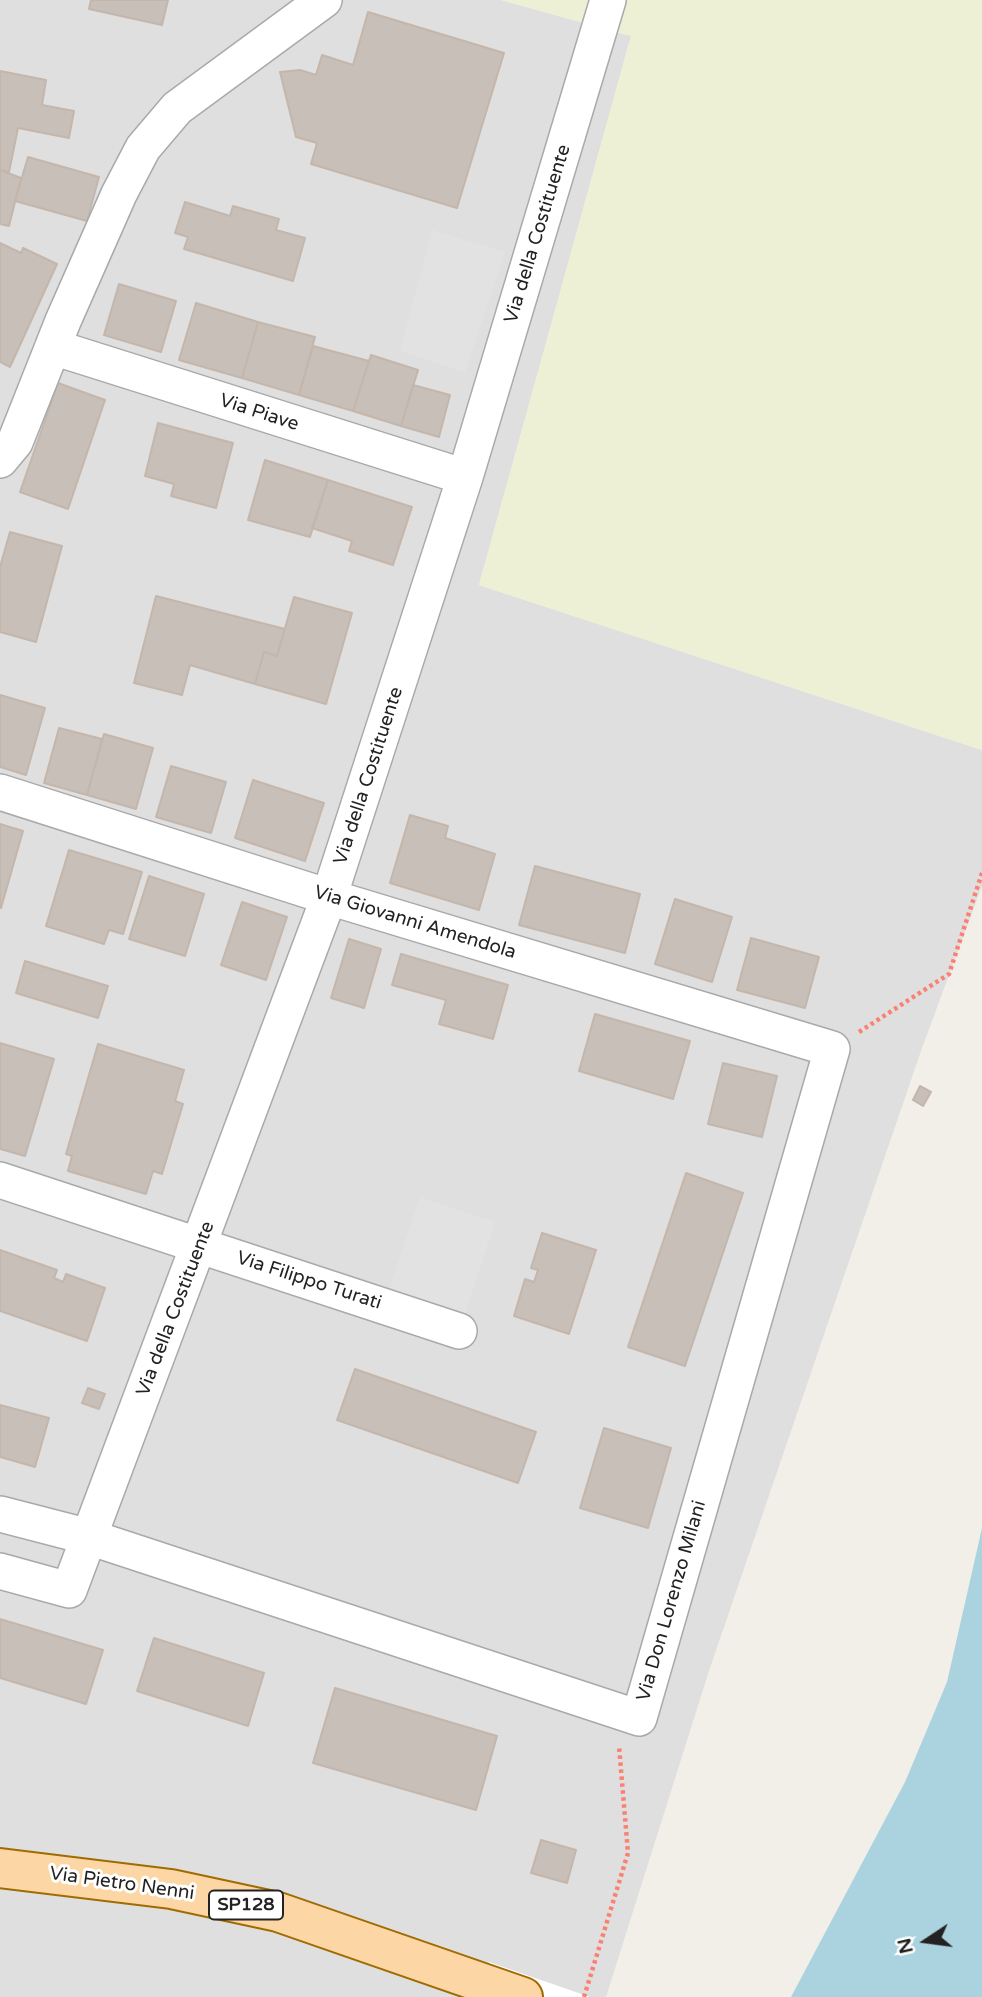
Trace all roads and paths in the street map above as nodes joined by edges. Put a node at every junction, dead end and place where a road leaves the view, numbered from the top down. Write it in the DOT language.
graph roads {
  1 [pos="324,0"];
  2 [pos="608,0"];
  3 [pos="53,347"];
  4 [pos="0,460"];
  5 [pos="465,477"];
  6 [pos="0,792"];
  7 [pos="982,873"];
  8 [pos="330,897"];
  9 [pos="832,1049"];
  10 [pos="0,1180"];
  11 [pos="200,1246"];
  12 [pos="459,1331"];
  13 [pos="0,1514"];
  14 [pos="89,1537"];
  15 [pos="0,1572"];
  16 [pos="639,1718"];
  17 [pos="0,1868"];
  18 [pos="523,1997"];
  19 [pos="584,1997"];
  1 -- 3 [label="street"];
  2 -- 5 [label="street, Via della Costituente"];
  3 -- 4 [label="street"];
  3 -- 5 [label="street, Via Piave"];
  5 -- 8 [label="street, Via della Costituente"];
  6 -- 8 [label="street, Via Giovanni Amendola"];
  7 -- 9 [label="path"];
  8 -- 9 [label="street, Via Giovanni Amendola"];
  8 -- 11 [label="street, Via della Costituente"];
  9 -- 16 [label="street, Via Don Lorenzo Milani"];
  10 -- 11 [label="street, Via Filippo Turati"];
  11 -- 12 [label="street, Via Filippo Turati"];
  11 -- 14 [label="street, Via della Costituente"];
  13 -- 14 [label="street, Via Don Lorenzo Milani"];
  14 -- 15 [label="street, Via della Costituente"];
  14 -- 16 [label="street, Via Don Lorenzo Milani"];
  16 -- 19 [label="path"];
  17 -- 18 [label="main road, Via Pietro Nenni / SP128"];
}
